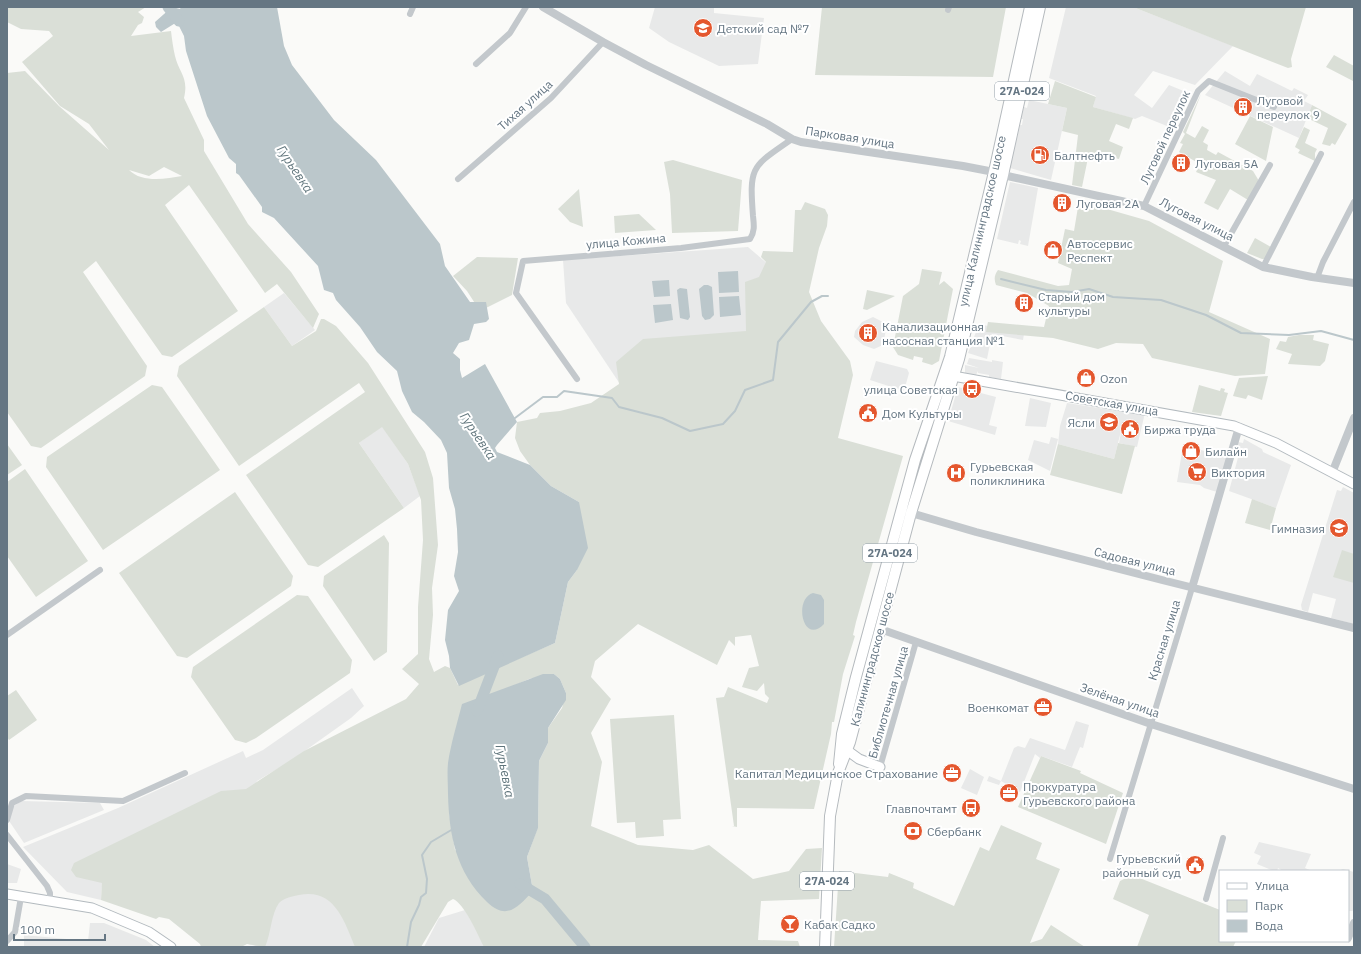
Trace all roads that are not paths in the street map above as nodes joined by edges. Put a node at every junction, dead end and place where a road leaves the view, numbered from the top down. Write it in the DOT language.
graph roads {
  1 [pos="413,7"];
  2 [pos="526,7"];
  3 [pos="543,7"];
  4 [pos="1030,7"];
  5 [pos="1040,7"];
  6 [pos="410,14"];
  7 [pos="603,42"];
  8 [pos="476,64"];
  9 [pos="1274,107"];
  10 [pos="792,139"];
  11 [pos="1321,154"];
  12 [pos="1270,164"];
  13 [pos="998,174"];
  14 [pos="458,179"];
  15 [pos="1354,202"];
  16 [pos="1144,206"];
  17 [pos="1224,246"];
  18 [pos="1262,266"];
  19 [pos="1317,278"];
  20 [pos="1354,283"];
  21 [pos="949,375"];
  22 [pos="577,379"];
  23 [pos="1354,418"];
  24 [pos="1239,428"];
  25 [pos="1332,473"];
  26 [pos="1354,484"];
  27 [pos="910,513"];
  28 [pos="100,570"];
  29 [pos="1192,588"];
  30 [pos="1354,628"];
  31 [pos="880,629"];
  32 [pos="7,635"];
  33 [pos="916,642"];
  34 [pos="1151,724"];
  35 [pos="846,760"];
  36 [pos="880,767"];
  37 [pos="186,773"];
  38 [pos="1354,789"];
  39 [pos="7,820"];
  40 [pos="7,836"];
  41 [pos="1223,838"];
  42 [pos="1110,859"];
  43 [pos="7,894"];
  44 [pos="22,897"];
  45 [pos="1206,899"];
  46 [pos="50,901"];
  47 [pos="1354,923"];
  48 [pos="1349,936"];
  49 [pos="7,941"];
  50 [pos="171,947"];
  51 [pos="825,947"];
  1 -- 6 [label="street"];
  2 -- 8 [label="street"];
  3 -- 7 [label="street, Парковая улица"];
  4 -- 13 [label="main road, улица Калининградское шоссе / 27А-024"];
  5 -- 13 [label="main road, улица Калининградское шоссе / 27А-024"];
  7 -- 10 [label="street, Парковая улица"];
  7 -- 14 [label="street, Тихая улица"];
  9 -- 16 [label="street, Луговой переулок"];
  10 -- 13 [label="street, Парковая улица"];
  10 -- 22 [label="street, улица Кожина"];
  11 -- 18 [label="street"];
  12 -- 17 [label="street"];
  13 -- 16 [label="street, Луговая улица"];
  13 -- 21 [label="main road, улица Калининградское шоссе / 27А-024"];
  15 -- 19 [label="street"];
  16 -- 17 [label="street, Луговая улица"];
  17 -- 18 [label="street, Луговая улица"];
  18 -- 19 [label="street, Луговая улица"];
  19 -- 20 [label="street, Луговая улица"];
  21 -- 24 [label="main road, Советская улица"];
  21 -- 27 [label="main road, Калининградское шоссе / 27А-024"];
  21 -- 35 [label="main road, улица Калининградское шоссе / 27А-024"];
  23 -- 25 [label="street"];
  24 -- 25 [label="main road, Советская улица"];
  24 -- 29 [label="street, Красная улица"];
  25 -- 26 [label="main road, Советская улица"];
  27 -- 29 [label="street, Садовая улица"];
  27 -- 31 [label="main road, Калининградское шоссе / 27А-024"];
  28 -- 32 [label="street"];
  29 -- 30 [label="street, Садовая улица"];
  29 -- 34 [label="street, Красная улица"];
  31 -- 33 [label="street, Зелёная улица"];
  31 -- 35 [label="main road, Калининградское шоссе / 27А-024"];
  33 -- 34 [label="street, Зелёная улица"];
  33 -- 36 [label="street, Библиотечная улица"];
  34 -- 38 [label="street, Зелёная улица"];
  34 -- 42 [label="street, Красная улица"];
  35 -- 36 [label="main road"];
  35 -- 51 [label="main road, Калининградское шоссе / 27А-024"];
  37 -- 39 [label="street"];
  40 -- 46 [label="street"];
  41 -- 45 [label="street"];
  43 -- 44 [label="main road"];
  44 -- 46 [label="main road"];
  44 -- 49 [label="street"];
  46 -- 50 [label="main road"];
  47 -- 48 [label="street"];
}
